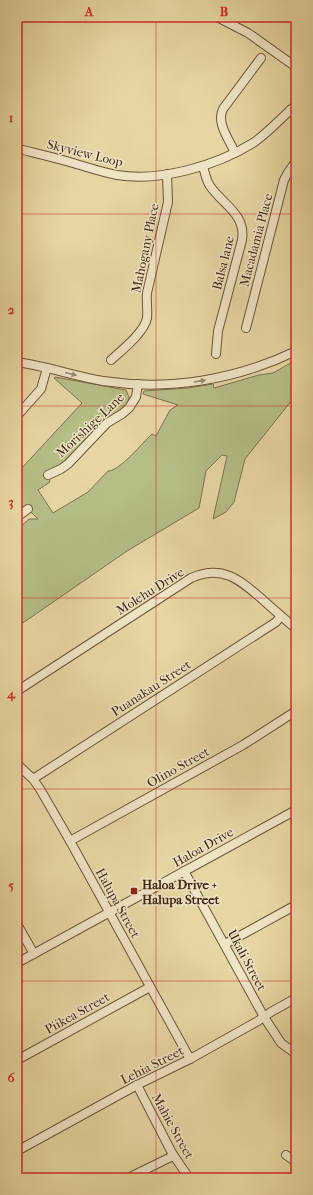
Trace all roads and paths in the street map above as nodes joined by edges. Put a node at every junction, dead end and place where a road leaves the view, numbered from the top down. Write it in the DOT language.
graph roads {
  1 [pos="217,17"];
  2 [pos="261,58"];
  3 [pos="296,67"];
  4 [pos="294,110"];
  5 [pos="17,150"];
  6 [pos="235,153"];
  7 [pos="296,161"];
  8 [pos="203,166"];
  9 [pos="167,174"];
  10 [pos="246,328"];
  11 [pos="296,351"];
  12 [pos="216,354"];
  13 [pos="17,358"];
  14 [pos="111,360"];
  15 [pos="17,362"];
  16 [pos="34,364"];
  17 [pos="47,368"];
  18 [pos="138,384"];
  19 [pos="18,414"];
  20 [pos="48,475"];
  21 [pos="28,509"];
  22 [pos="17,517"];
  23 [pos="281,616"];
  24 [pos="296,629"];
  25 [pos="17,691"];
  26 [pos="296,711"];
  27 [pos="17,764"];
  28 [pos="33,779"];
  29 [pos="296,810"];
  30 [pos="70,841"];
  31 [pos="184,871"];
  32 [pos="296,905"];
  33 [pos="109,913"];
  34 [pos="17,924"];
  35 [pos="225,944"];
  36 [pos="34,954"];
  37 [pos="17,963"];
  38 [pos="150,987"];
  39 [pos="296,998"];
  40 [pos="264,1017"];
  41 [pos="296,1054"];
  42 [pos="190,1059"];
  43 [pos="17,1060"];
  44 [pos="137,1085"];
  45 [pos="17,1151"];
  46 [pos="286,1155"];
  47 [pos="174,1156"];
  48 [pos="296,1162"];
  49 [pos="128,1178"];
  50 [pos="189,1178"];
  1 -- 3 [label="street"];
  2 -- 6 [label="street"];
  4 -- 6 [label="street, Skyview Loop"];
  5 -- 9 [label="street, Skyview Loop"];
  6 -- 8 [label="street, Skyview Loop"];
  7 -- 10 [label="street, Macadamia Place"];
  8 -- 9 [label="street, Skyview Loop"];
  8 -- 12 [label="street, Balsa lane"];
  9 -- 14 [label="street, Mahogany Place"];
  18 -- 11 [label="street, one-way"];
  13 -- 16 [label="street"];
  15 -- 16 [label="street"];
  16 -- 17 [label="street"];
  17 -- 18 [label="street, one-way"];
  17 -- 19 [label="street"];
  18 -- 20 [label="street, Morishige Lane"];
  21 -- 22 [label="street"];
  23 -- 24 [label="street, Molehu Drive"];
  23 -- 25 [label="street, Molehu Drive"];
  23 -- 28 [label="street, Puanakau Street"];
  26 -- 30 [label="street, Olino Street"];
  27 -- 28 [label="street, Halupa Street"];
  28 -- 30 [label="street, Halupa Street"];
  29 -- 31 [label="street, Haloa Drive"];
  30 -- 33 [label="street, Halupa Street"];
  31 -- 33 [label="street, Haloa Drive"];
  31 -- 35 [label="street, Ukali Street"];
  32 -- 35 [label="street"];
  33 -- 36 [label="street, Haloa Drive"];
  33 -- 38 [label="street, Halupa Street"];
  34 -- 36 [label="street"];
  35 -- 40 [label="street, Ukali Street"];
  36 -- 37 [label="street, Haloa Drive"];
  38 -- 42 [label="street, Halupa Street"];
  38 -- 43 [label="street, Piikea Street"];
  39 -- 40 [label="street, Lehia Street"];
  40 -- 41 [label="street, Ukali Street"];
  40 -- 42 [label="street, Lehia Street"];
  42 -- 44 [label="street, Lehia Street"];
  44 -- 45 [label="street, Lehia Street"];
  44 -- 47 [label="street, Mahie Street"];
  46 -- 48 [label="street"];
  47 -- 49 [label="street"];
  47 -- 50 [label="street, Mahie Street"];
}
